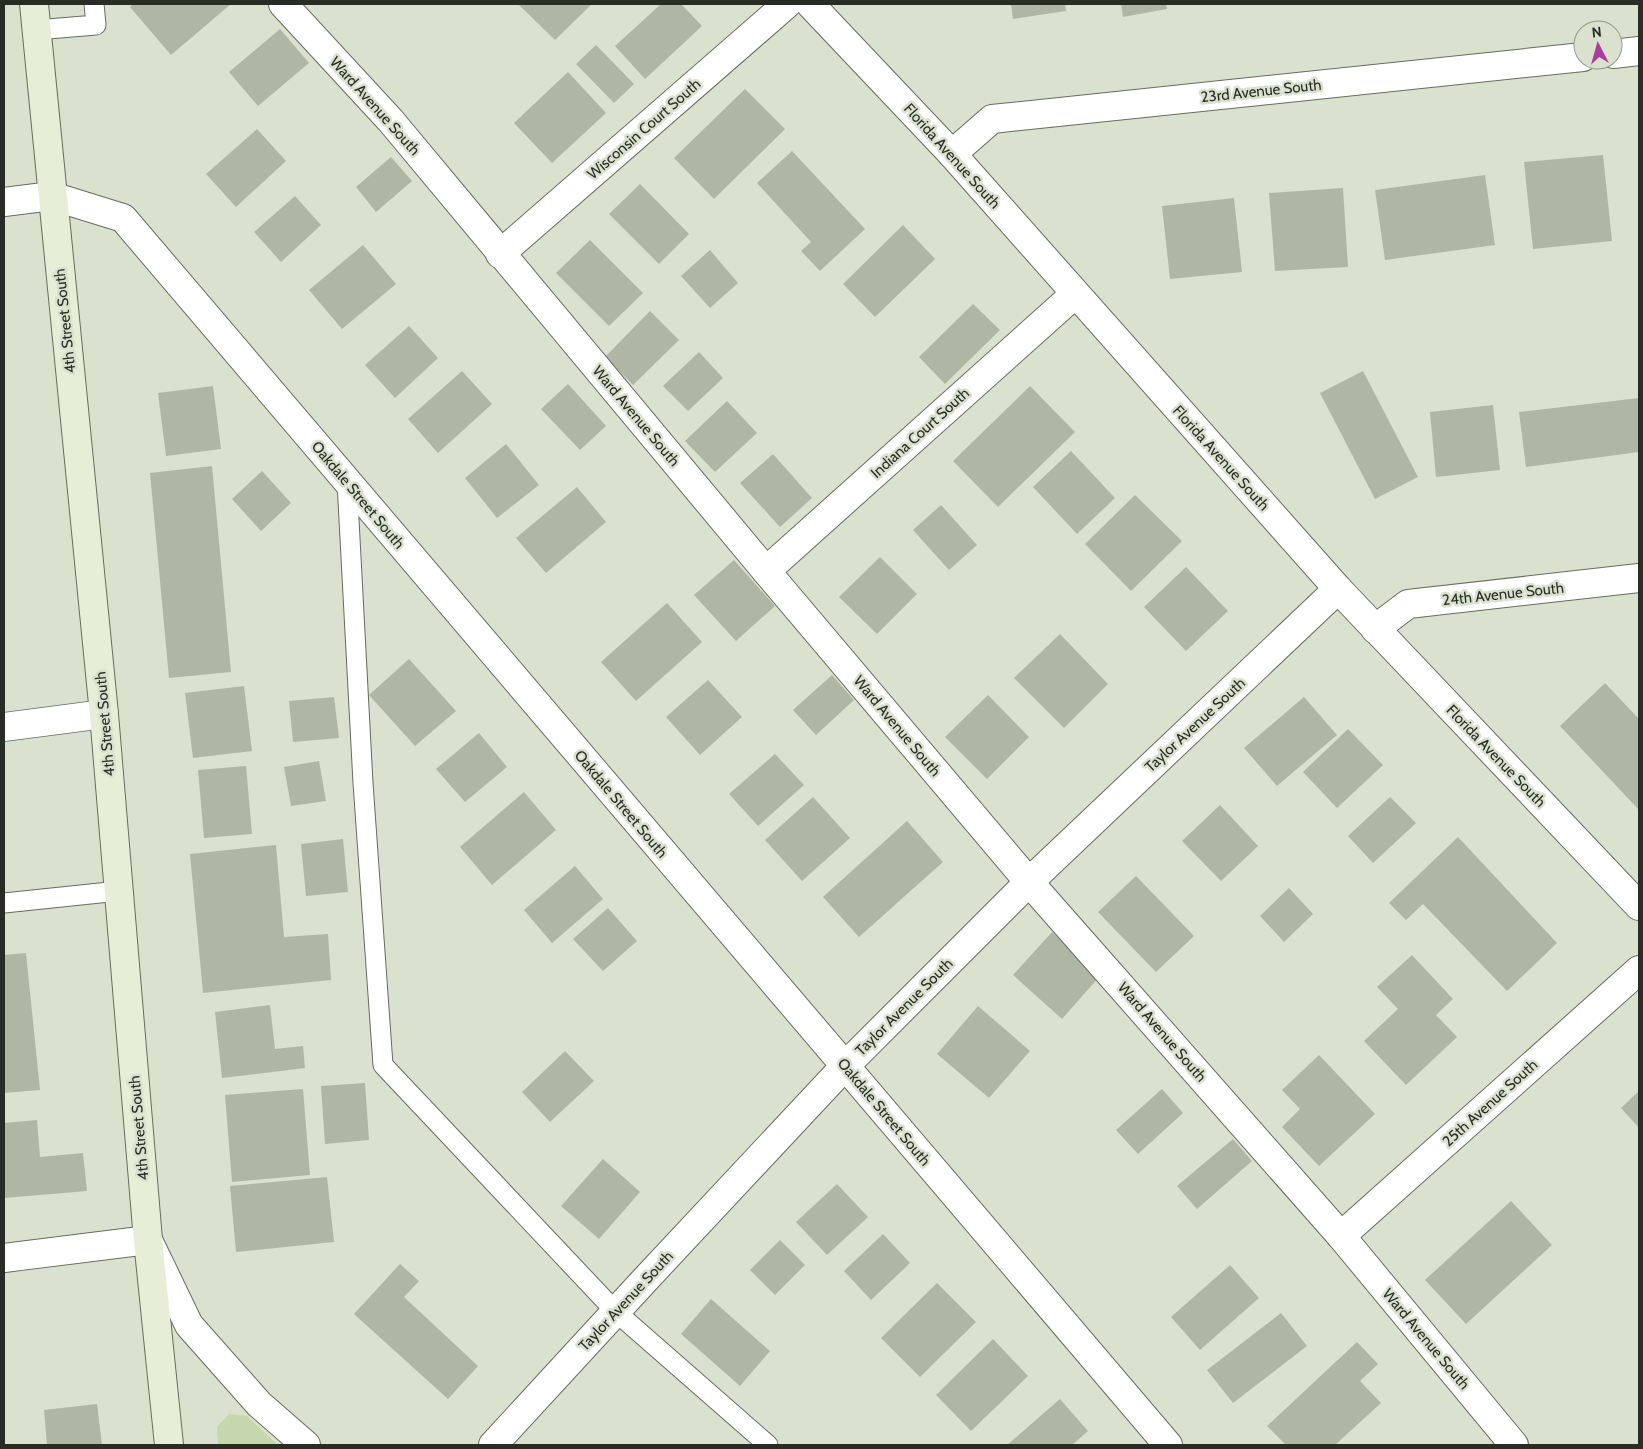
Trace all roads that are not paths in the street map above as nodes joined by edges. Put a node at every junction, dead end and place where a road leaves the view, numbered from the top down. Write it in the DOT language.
graph roads {
  1 [pos="94,4"];
  2 [pos="283,4"];
  3 [pos="787,4"];
  4 [pos="810,4"];
  5 [pos="35,17"];
  6 [pos="1639,51"];
  7 [pos="1623,53"];
  8 [pos="1573,58"];
  9 [pos="952,154"];
  10 [pos="52,196"];
  11 [pos="4,202"];
  12 [pos="500,254"];
  13 [pos="1075,294"];
  14 [pos="347,482"];
  15 [pos="766,571"];
  16 [pos="1639,578"];
  17 [pos="1338,590"];
  18 [pos="1376,629"];
  19 [pos="104,714"];
  20 [pos="4,727"];
  21 [pos="1029,882"];
  22 [pos="119,891"];
  23 [pos="4,903"];
  24 [pos="1639,906"];
  25 [pos="1639,970"];
  26 [pos="845,1066"];
  27 [pos="1341,1236"];
  28 [pos="148,1240"];
  29 [pos="4,1258"];
  30 [pos="615,1311"];
  31 [pos="168,1445"];
  32 [pos="306,1445"];
  33 [pos="493,1445"];
  34 [pos="768,1445"];
  35 [pos="1168,1445"];
  36 [pos="1514,1445"];
  1 -- 5 [label="lane"];
  2 -- 12 [label="street, Ward Avenue South"];
  3 -- 12 [label="street, Wisconsin Court South"];
  4 -- 9 [label="street, Florida Avenue South"];
  5 -- 10 [label="street, 4th Street South"];
  6 -- 7 [label="street"];
  8 -- 9 [label="street, 23rd Avenue South"];
  9 -- 13 [label="street, Florida Avenue South"];
  10 -- 11 [label="street"];
  10 -- 14 [label="street, Oakdale Street South"];
  10 -- 19 [label="street, 4th Street South"];
  12 -- 15 [label="street, Ward Avenue South"];
  13 -- 15 [label="street, Indiana Court South"];
  13 -- 17 [label="street, Florida Avenue South"];
  14 -- 26 [label="street, Oakdale Street South"];
  14 -- 30 [label="lane"];
  15 -- 21 [label="street, Ward Avenue South"];
  16 -- 18 [label="street, 24th Avenue South"];
  17 -- 18 [label="street, Florida Avenue South"];
  17 -- 21 [label="street, Taylor Avenue South"];
  18 -- 24 [label="street, Florida Avenue South"];
  19 -- 20 [label="street"];
  19 -- 22 [label="street, 4th Street South"];
  21 -- 26 [label="street, Taylor Avenue South"];
  21 -- 27 [label="street, Ward Avenue South"];
  22 -- 23 [label="lane"];
  22 -- 28 [label="street, 4th Street South"];
  25 -- 27 [label="street, 25th Avenue South"];
  26 -- 30 [label="street, Taylor Avenue South"];
  26 -- 35 [label="street, Oakdale Street South"];
  27 -- 36 [label="street, Ward Avenue South"];
  28 -- 29 [label="street"];
  28 -- 31 [label="street, 4th Street South"];
  28 -- 32 [label="street"];
  30 -- 33 [label="street, Taylor Avenue South"];
  30 -- 34 [label="lane"];
}
